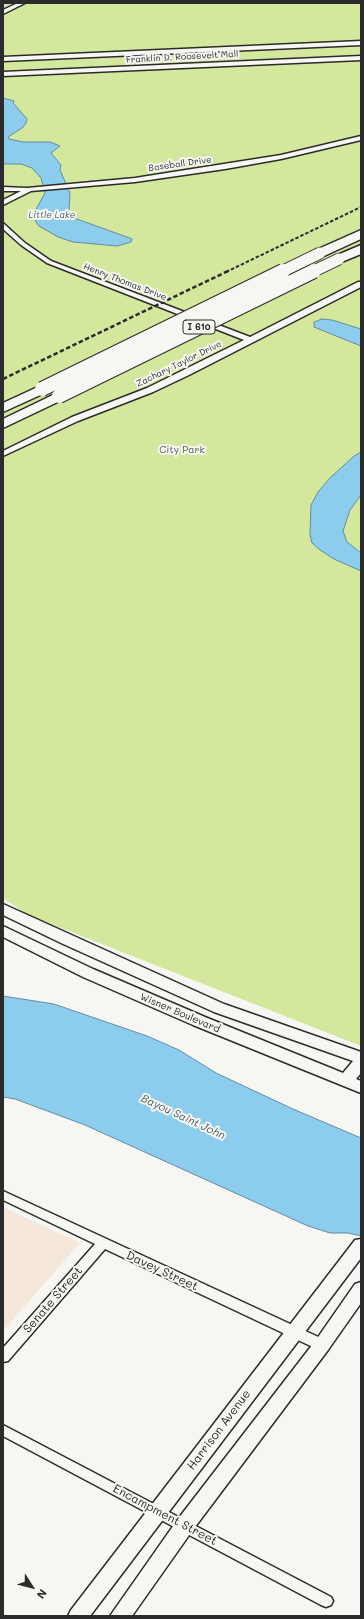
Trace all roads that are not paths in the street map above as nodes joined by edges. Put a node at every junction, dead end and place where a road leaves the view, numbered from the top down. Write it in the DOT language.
graph roads {
  1 [pos="22,3"];
  2 [pos="3,12"];
  3 [pos="361,44"];
  4 [pos="3,58"];
  5 [pos="361,58"];
  6 [pos="3,74"];
  7 [pos="361,138"];
  8 [pos="3,189"];
  9 [pos="30,189"];
  10 [pos="3,203"];
  11 [pos="3,225"];
  12 [pos="361,234"];
  13 [pos="361,248"];
  14 [pos="361,284"];
  15 [pos="250,340"];
  16 [pos="3,408"];
  17 [pos="3,424"];
  18 [pos="3,454"];
  19 [pos="3,908"];
  20 [pos="3,930"];
  21 [pos="66,940"];
  22 [pos="50,954"];
  23 [pos="361,1058"];
  24 [pos="361,1063"];
  25 [pos="345,1081"];
  26 [pos="361,1087"];
  27 [pos="3,1195"];
  28 [pos="103,1244"];
  29 [pos="360,1246"];
  30 [pos="361,1289"];
  31 [pos="293,1332"];
  32 [pos="322,1345"];
  33 [pos="3,1357"];
  34 [pos="3,1430"];
  35 [pos="158,1512"];
  36 [pos="185,1525"];
  37 [pos="326,1601"];
  38 [pos="78,1616"];
  39 [pos="120,1616"];
  1 -- 2 [label="street"];
  3 -- 4 [label="street, Franklin D. Roosevelt Mall"];
  5 -- 6 [label="street, Franklin D. Roosevelt Mall"];
  7 -- 9 [label="street, Baseball Drive"];
  8 -- 9 [label="street"];
  9 -- 10 [label="street, Baseball Drive"];
  11 -- 15 [label="street, Henry Thomas Drive"];
  12 -- 16 [label="highway, I 610, bridge"];
  13 -- 17 [label="highway, I 610, bridge"];
  14 -- 15 [label="street, Zachary Taylor Drive"];
  15 -- 18 [label="street, Zachary Taylor Drive"];
  19 -- 21 [label="street, Wisner Boulevard"];
  20 -- 22 [label="street, Wisner Boulevard"];
  21 -- 22 [label="street"];
  21 -- 23 [label="street, Wisner Boulevard"];
  22 -- 25 [label="street, Wisner Boulevard"];
  24 -- 25 [label="street"];
  25 -- 26 [label="street, Wisner Boulevard"];
  27 -- 28 [label="street, Davey Street"];
  28 -- 31 [label="street, Davey Street"];
  28 -- 33 [label="street, Senate Street"];
  29 -- 31 [label="street, Harrison Avenue"];
  30 -- 32 [label="street"];
  31 -- 32 [label="street, Davey Street"];
  31 -- 35 [label="street, Harrison Avenue"];
  32 -- 36 [label="street"];
  34 -- 35 [label="street, Encampment Street"];
  35 -- 36 [label="street, Encampment Street"];
  35 -- 38 [label="street, Harrison Avenue"];
  36 -- 37 [label="street, Encampment Street"];
  36 -- 39 [label="street"];
}
